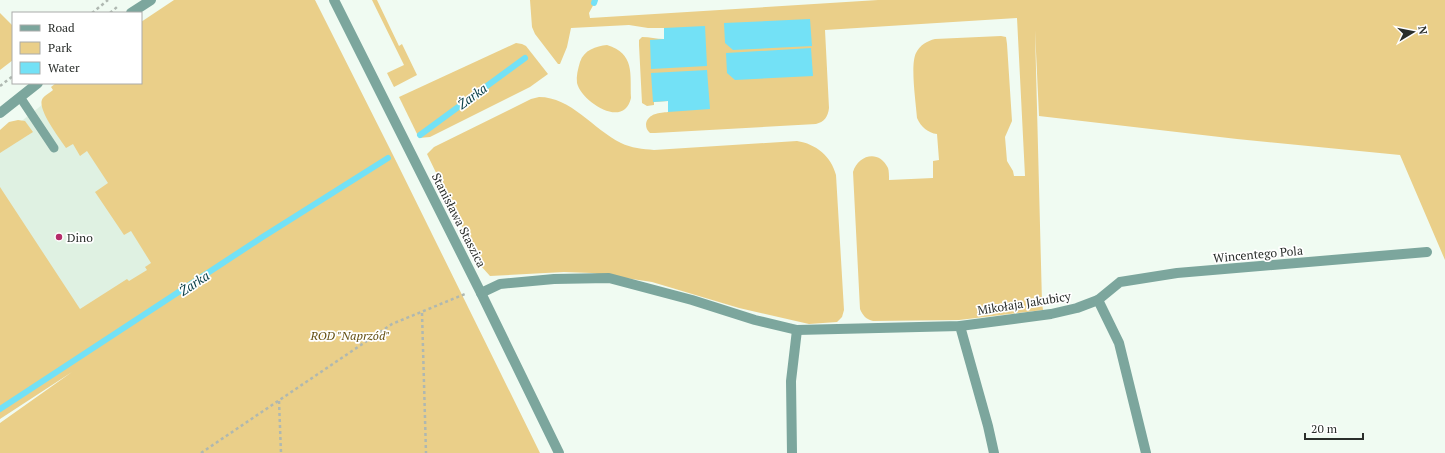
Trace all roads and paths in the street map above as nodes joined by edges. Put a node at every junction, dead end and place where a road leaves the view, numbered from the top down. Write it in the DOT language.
graph roads {
  1 [pos="108,0"];
  2 [pos="151,0"];
  3 [pos="334,0"];
  4 [pos="93,12"];
  5 [pos="133,12"];
  6 [pos="12,77"];
  7 [pos="37,84"];
  8 [pos="0,86"];
  9 [pos="20,97"];
  10 [pos="0,113"];
  11 [pos="54,148"];
  12 [pos="1427,252"];
  13 [pos="481,293"];
  14 [pos="465,294"];
  15 [pos="1098,300"];
  16 [pos="422,313"];
  17 [pos="960,326"];
  18 [pos="797,330"];
  19 [pos="279,401"];
  20 [pos="201,453"];
  21 [pos="281,453"];
  22 [pos="426,453"];
  23 [pos="559,453"];
  24 [pos="792,453"];
  25 [pos="994,453"];
  26 [pos="1146,453"];
  1 -- 4 [label="path"];
  2 -- 5 [label="street"];
  3 -- 13 [label="street, Stanisława Staszica"];
  6 -- 8 [label="path"];
  7 -- 9 [label="street"];
  9 -- 10 [label="street"];
  9 -- 11 [label="lane"];
  12 -- 15 [label="street, Wincentego Pola"];
  13 -- 18 [label="street, Mikołaja Jakubicy"];
  13 -- 23 [label="street, Stanisława Staszica"];
  14 -- 16 [label="path"];
  15 -- 17 [label="street, Mikołaja Jakubicy"];
  15 -- 26 [label="street"];
  16 -- 19 [label="path"];
  16 -- 22 [label="path"];
  17 -- 18 [label="street, Mikołaja Jakubicy"];
  17 -- 25 [label="street"];
  18 -- 24 [label="street"];
  19 -- 20 [label="path"];
  19 -- 21 [label="path"];
}
